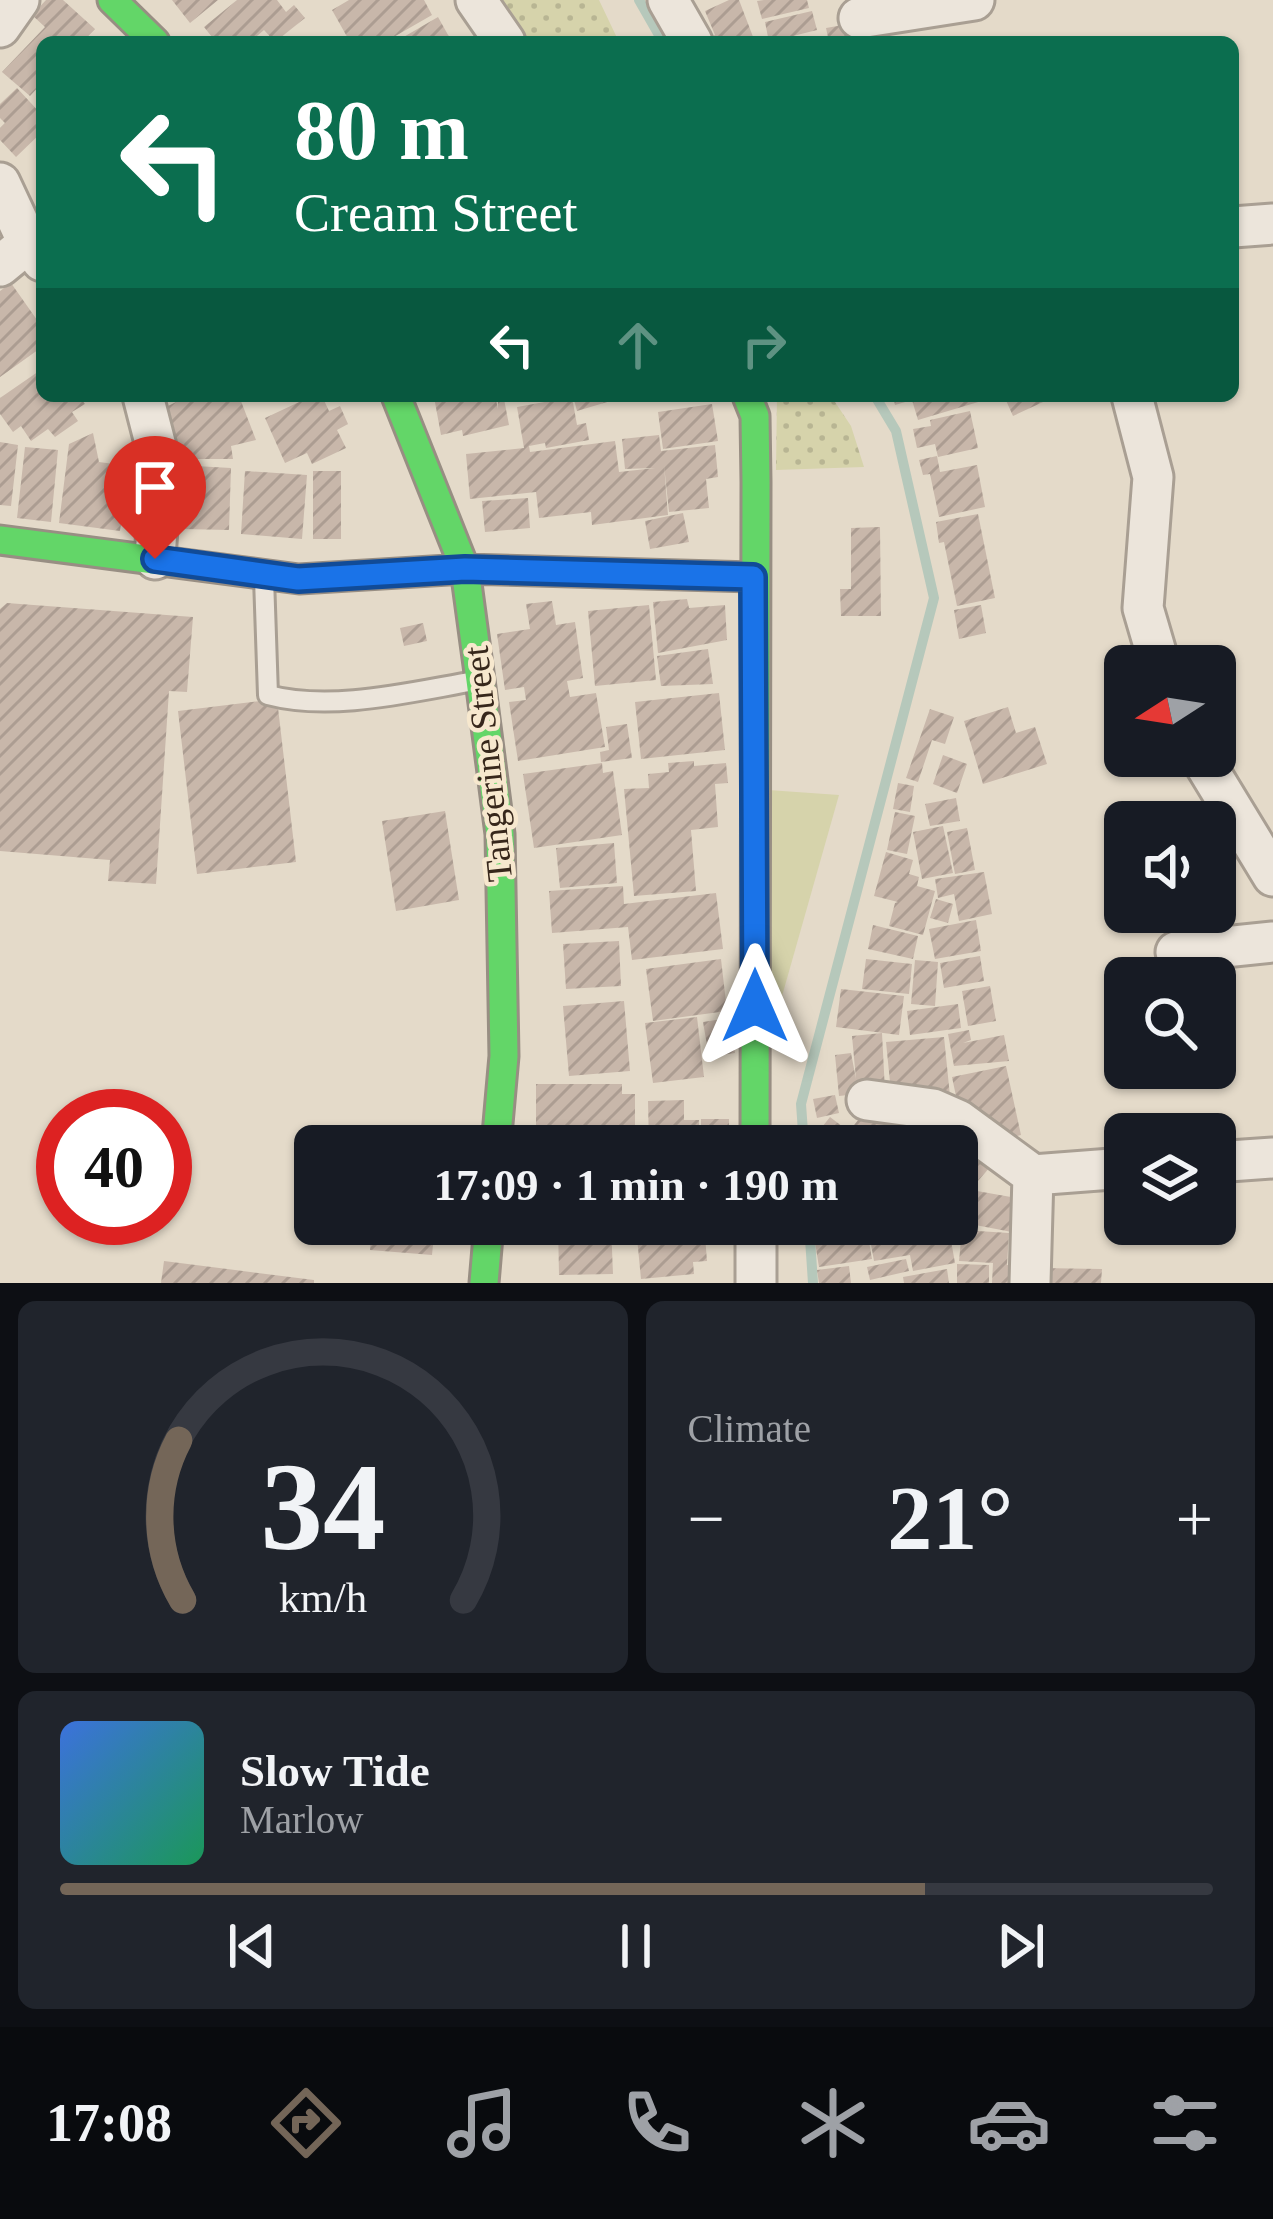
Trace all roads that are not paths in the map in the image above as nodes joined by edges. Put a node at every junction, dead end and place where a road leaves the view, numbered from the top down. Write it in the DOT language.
graph roads {
  1 [pos="19,0"];
  2 [pos="112,0"];
  3 [pos="476,0"];
  4 [pos="668,0"];
  5 [pos="974,0"];
  6 [pos="860,18"];
  7 [pos="0,27"];
  8 [pos="149,36"];
  9 [pos="501,36"];
  10 [pos="689,36"];
  11 [pos="0,183"];
  12 [pos="1273,224"];
  13 [pos="1239,227"];
  14 [pos="23,257"];
  15 [pos="145,402"];
  16 [pos="398,402"];
  17 [pos="749,402"];
  18 [pos="1134,402"];
  19 [pos="0,540"];
  20 [pos="155,559"];
  21 [pos="465,569"];
  22 [pos="264,574"];
  23 [pos="753,577"];
  24 [pos="1154,645"];
  25 [pos="480,680"];
  26 [pos="1213,777"];
  27 [pos="1273,876"];
  28 [pos="1273,942"];
  29 [pos="1176,952"];
  30 [pos="867,1100"];
  31 [pos="498,1125"];
  32 [pos="755,1125"];
  33 [pos="1273,1159"];
  34 [pos="1236,1161"];
  35 [pos="1104,1170"];
  36 [pos="1034,1175"];
  37 [pos="488,1245"];
  38 [pos="756,1245"];
  39 [pos="484,1283"];
  40 [pos="756,1283"];
  41 [pos="1030,1283"];
  1 -- 7 [label="street"];
  2 -- 8 [label="street"];
  3 -- 9 [label="street"];
  4 -- 10 [label="street"];
  5 -- 6 [label="street"];
  11 -- 14 [label="street"];
  12 -- 13 [label="street"];
  15 -- 20 [label="street"];
  16 -- 21 [label="street, Tangerine Street"];
  17 -- 23 [label="street"];
  18 -- 24 [label="street"];
  19 -- 20 [label="street"];
  20 -- 22 [label="street"];
  21 -- 22 [label="street"];
  21 -- 23 [label="street"];
  21 -- 25 [label="street, Tangerine Street"];
  22 -- 25 [label="lane"];
  23 -- 32 [label="street"];
  25 -- 31 [label="street, Tangerine Street"];
  26 -- 27 [label="street"];
  28 -- 29 [label="street"];
  30 -- 36 [label="street"];
  33 -- 34 [label="street"];
  35 -- 36 [label="street"];
  36 -- 41 [label="street"];
  37 -- 39 [label="street"];
  38 -- 40 [label="street"];
}
